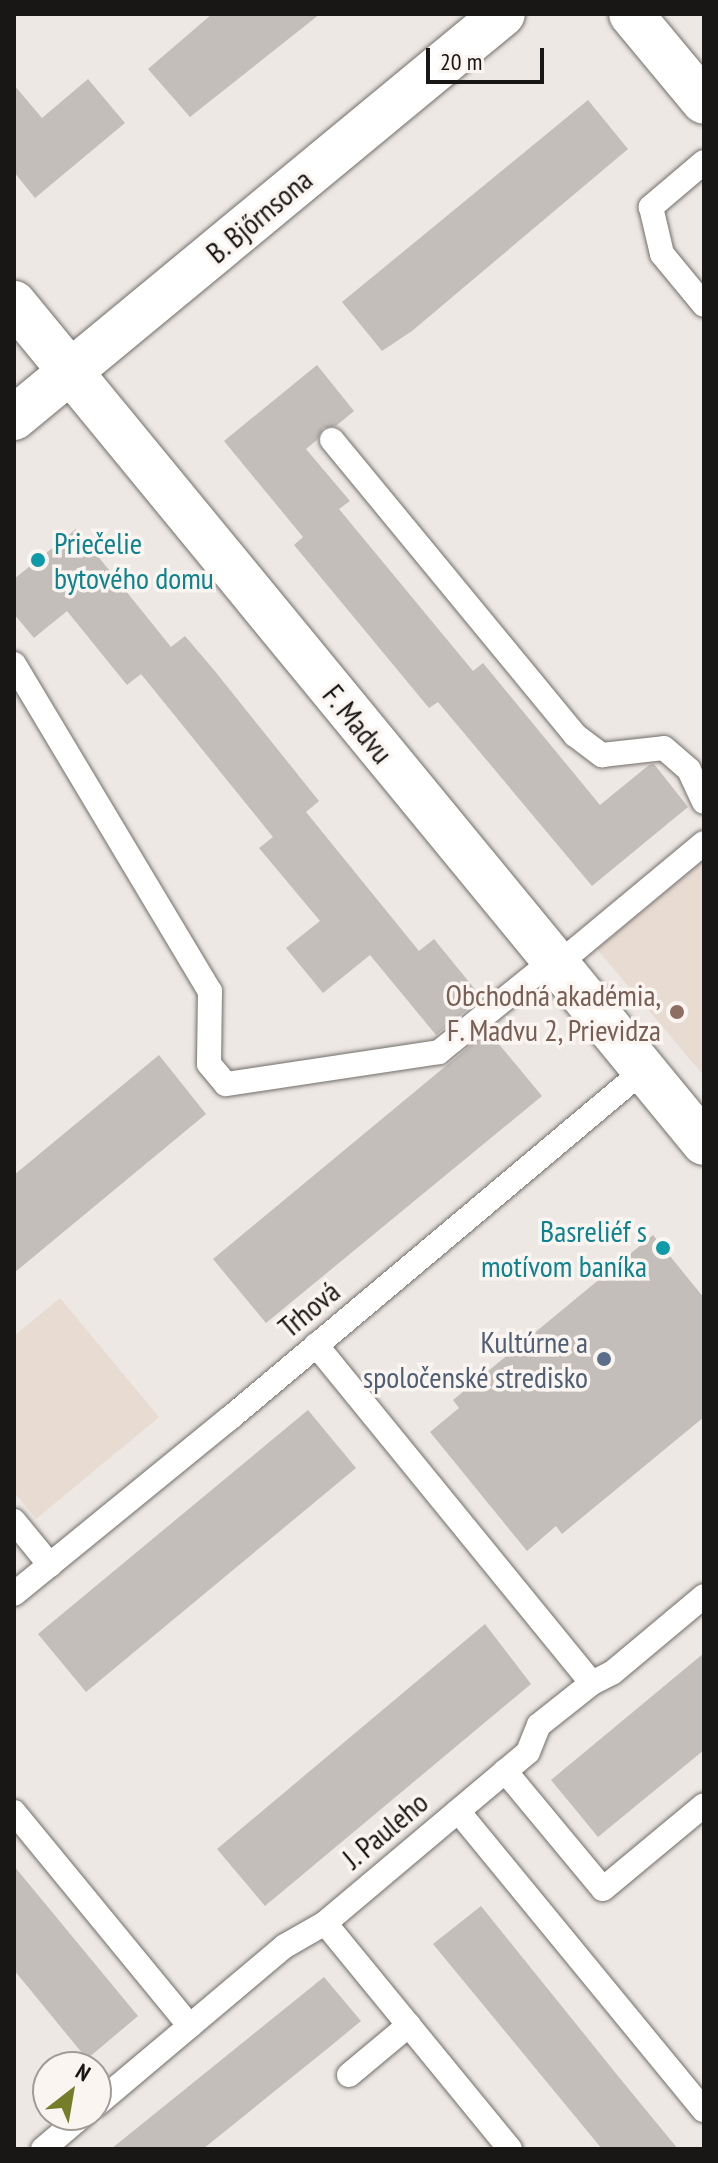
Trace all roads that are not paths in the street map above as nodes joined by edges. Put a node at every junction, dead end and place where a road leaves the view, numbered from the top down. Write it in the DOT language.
graph roads {
  1 [pos="503,14"];
  2 [pos="631,14"];
  3 [pos="704,102"];
  4 [pos="704,162"];
  5 [pos="14,303"];
  6 [pos="704,305"];
  7 [pos="71,371"];
  8 [pos="14,418"];
  9 [pos="332,440"];
  10 [pos="14,664"];
  11 [pos="696,764"];
  12 [pos="704,802"];
  13 [pos="704,843"];
  14 [pos="555,962"];
  15 [pos="644,1070"];
  16 [pos="704,1143"];
  17 [pos="316,1345"];
  18 [pos="14,1521"];
  19 [pos="50,1565"];
  20 [pos="14,1594"];
  21 [pos="704,1596"];
  22 [pos="592,1683"];
  23 [pos="505,1771"];
  24 [pos="704,1805"];
  25 [pos="458,1811"];
  26 [pos="14,1812"];
  27 [pos="325,1923"];
  28 [pos="409,2025"];
  29 [pos="190,2026"];
  30 [pos="349,2075"];
  31 [pos="112,2092"];
  32 [pos="704,2110"];
  33 [pos="64,2131"];
  34 [pos="43,2149"];
  35 [pos="510,2149"];
  1 -- 7 [label="street, B. Bjőrnsona"];
  2 -- 3 [label="street"];
  4 -- 6 [label="lane"];
  5 -- 7 [label="street, F. Madvu"];
  7 -- 8 [label="street, B. Bjőrnsona"];
  7 -- 14 [label="street, F. Madvu"];
  9 -- 11 [label="lane"];
  10 -- 14 [label="lane"];
  11 -- 12 [label="lane"];
  13 -- 14 [label="lane"];
  14 -- 15 [label="street, F. Madvu"];
  15 -- 16 [label="street, F. Madvu"];
  15 -- 17 [label="lane, Trhová"];
  17 -- 19 [label="lane, Trhová"];
  17 -- 22 [label="lane"];
  18 -- 19 [label="lane"];
  19 -- 20 [label="lane, Trhová"];
  21 -- 22 [label="lane, J. Pauleho"];
  22 -- 23 [label="lane, J. Pauleho"];
  23 -- 24 [label="lane"];
  23 -- 25 [label="lane, J. Pauleho"];
  25 -- 27 [label="lane, J. Pauleho"];
  25 -- 32 [label="lane"];
  26 -- 29 [label="lane"];
  27 -- 28 [label="lane"];
  27 -- 29 [label="lane, J. Pauleho"];
  28 -- 30 [label="lane"];
  28 -- 35 [label="lane"];
  29 -- 31 [label="lane, J. Pauleho"];
  33 -- 34 [label="lane"];
}
